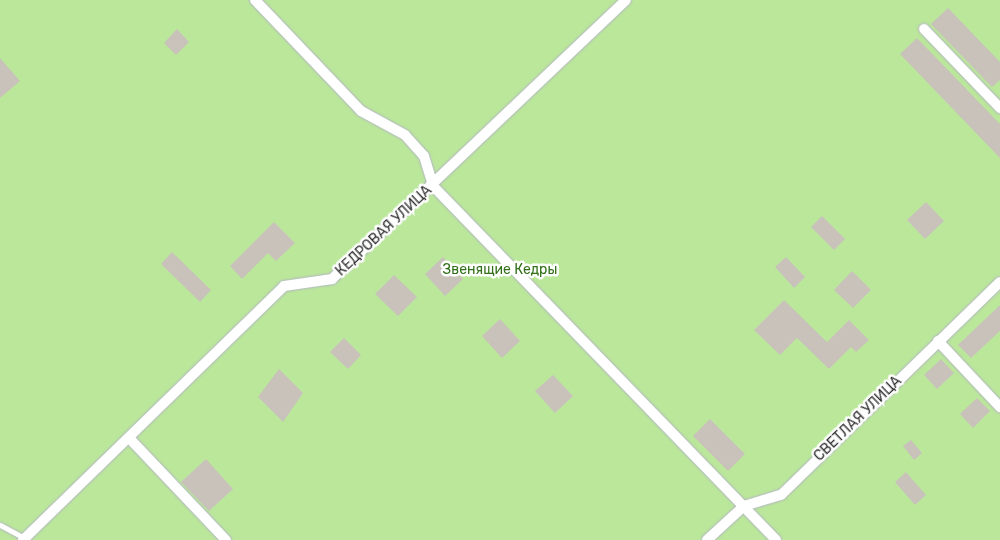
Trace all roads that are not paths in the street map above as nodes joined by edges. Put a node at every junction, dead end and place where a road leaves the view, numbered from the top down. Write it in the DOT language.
graph roads {
  1 [pos="255,0"];
  2 [pos="626,0"];
  3 [pos="924,29"];
  4 [pos="1000,108"];
  5 [pos="433,186"];
  6 [pos="1000,282"];
  7 [pos="938,341"];
  8 [pos="1000,407"];
  9 [pos="131,440"];
  10 [pos="744,506"];
  11 [pos="0,524"];
  12 [pos="24,539"];
  13 [pos="226,540"];
  14 [pos="707,540"];
  15 [pos="776,540"];
  1 -- 5 [label="street"];
  2 -- 5 [label="street, КЕДРОВАЯ УЛИЦА"];
  3 -- 4 [label="street"];
  5 -- 9 [label="street, КЕДРОВАЯ УЛИЦА"];
  5 -- 10 [label="street"];
  6 -- 7 [label="street, СВЕТЛАЯ УЛИЦА"];
  7 -- 8 [label="street"];
  7 -- 10 [label="street, СВЕТЛАЯ УЛИЦА"];
  9 -- 12 [label="street, КЕДРОВАЯ УЛИЦА"];
  9 -- 13 [label="street"];
  10 -- 14 [label="street, СВЕТЛАЯ УЛИЦА"];
  10 -- 15 [label="street"];
  11 -- 12 [label="lane"];
}
